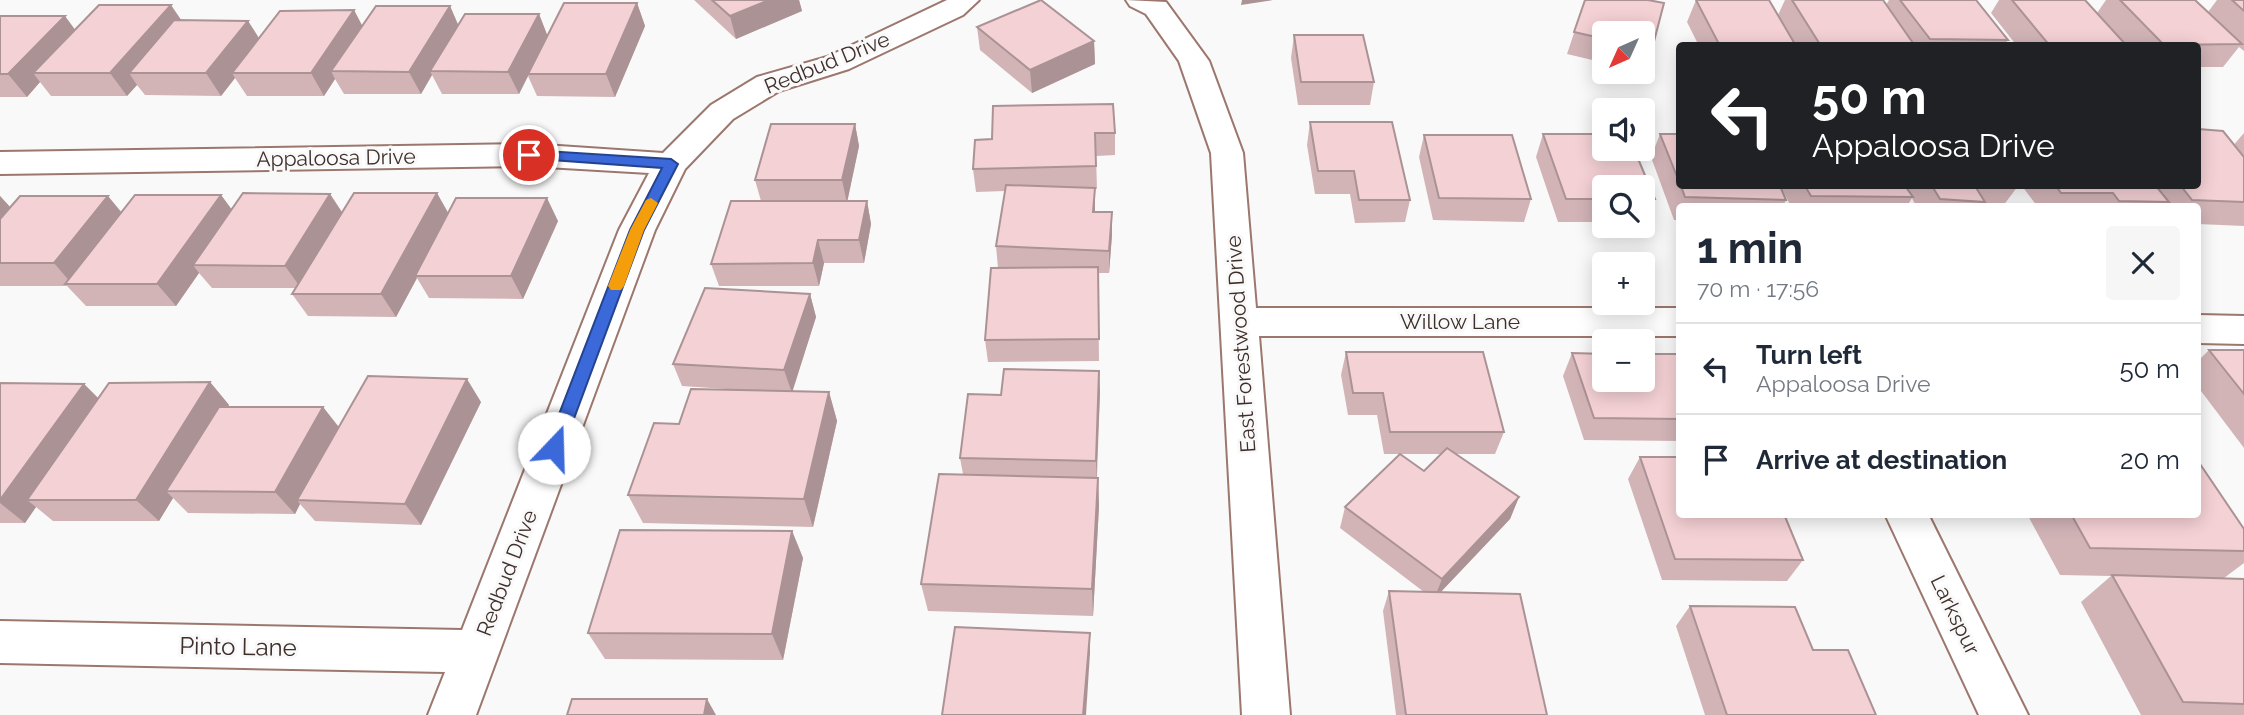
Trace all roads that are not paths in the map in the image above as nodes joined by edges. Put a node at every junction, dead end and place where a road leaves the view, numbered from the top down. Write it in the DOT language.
graph roads {
  1 [pos="965,0"];
  2 [pos="1140,0"];
  3 [pos="0,163"];
  4 [pos="671,164"];
  5 [pos="1239,322"];
  6 [pos="1676,323"];
  7 [pos="2201,329"];
  8 [pos="2244,330"];
  9 [pos="1908,518"];
  10 [pos="0,642"];
  11 [pos="477,652"];
  12 [pos="452,715"];
  13 [pos="1266,715"];
  14 [pos="2004,715"];
  1 -- 4 [label="street, Redbud Drive"];
  2 -- 5 [label="street, East Forestwood Drive"];
  3 -- 4 [label="street, Appaloosa Drive"];
  4 -- 11 [label="street, Redbud Drive"];
  5 -- 6 [label="street, Willow Lane"];
  5 -- 13 [label="street, East Forestwood Drive"];
  7 -- 8 [label="street"];
  9 -- 14 [label="street, Larkspur"];
  10 -- 11 [label="street, Pinto Lane"];
  11 -- 12 [label="street, Redbud Drive"];
}
